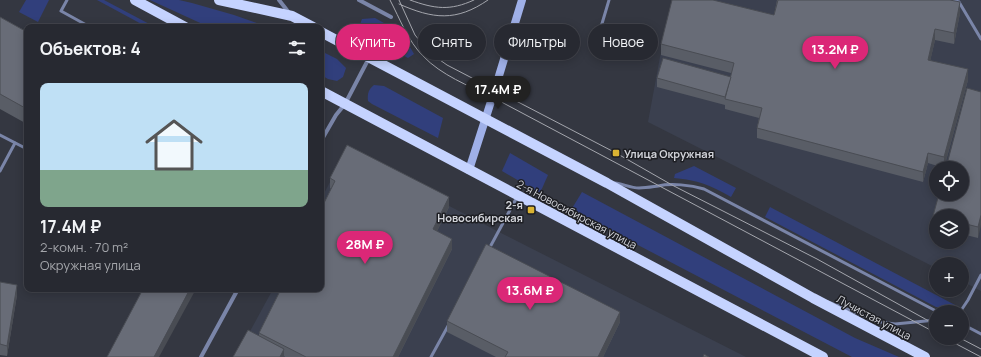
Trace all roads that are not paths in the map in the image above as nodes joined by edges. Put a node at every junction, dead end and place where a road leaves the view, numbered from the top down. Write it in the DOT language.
graph roads {
  1 [pos="67,0"];
  2 [pos="135,0"];
  3 [pos="219,0"];
  4 [pos="279,0"];
  5 [pos="359,0"];
  6 [pos="522,0"];
  7 [pos="609,0"];
  8 [pos="953,0"];
  9 [pos="292,16"];
  10 [pos="391,17"];
  11 [pos="84,24"];
  12 [pos="179,24"];
  13 [pos="307,24"];
  14 [pos="602,24"];
  15 [pos="324,34"];
  16 [pos="981,39"];
  17 [pos="336,40"];
  18 [pos="368,60"];
  19 [pos="373,60"];
  20 [pos="324,93"];
  21 [pos="345,104"];
  22 [pos="485,117"];
  23 [pos="0,135"];
  24 [pos="324,136"];
  25 [pos="15,143"];
  26 [pos="24,148"];
  27 [pos="468,170"];
  28 [pos="0,171"];
  29 [pos="607,183"];
  30 [pos="518,196"];
  31 [pos="488,252"];
  32 [pos="981,275"];
  33 [pos="236,292"];
  34 [pos="813,298"];
  35 [pos="965,305"];
  36 [pos="929,307"];
  37 [pos="929,320"];
  38 [pos="450,322"];
  39 [pos="969,328"];
  40 [pos="981,334"];
  41 [pos="201,357"];
  42 [pos="431,357"];
  43 [pos="823,357"];
  44 [pos="925,357"];
  1 -- 11 [label="lane"];
  2 -- 12 [label="main road"];
  3 -- 9 [label="main road"];
  4 -- 9 [label="street"];
  5 -- 10 [label="street"];
  6 -- 22 [label="main road"];
  7 -- 14 [label="lane"];
  8 -- 16 [label="lane"];
  9 -- 13 [label="main road"];
  15 -- 17 [label="main road, Лучистая улица"];
  18 -- 21 [label="street"];
  19 -- 22 [label="main road, Лучистая улица"];
  20 -- 21 [label="main road, 2-я Новосибирская улица"];
  21 -- 24 [label="street"];
  21 -- 27 [label="main road, 2-я Новосибирская улица"];
  22 -- 27 [label="main road"];
  22 -- 29 [label="main road, Лучистая улица"];
  23 -- 25 [label="lane"];
  25 -- 26 [label="lane"];
  25 -- 28 [label="lane"];
  27 -- 30 [label="main road, 2-я Новосибирская улица"];
  29 -- 34 [label="main road, Лучистая улица"];
  29 -- 36 [label="lane"];
  30 -- 31 [label="lane"];
  30 -- 43 [label="main road, 2-я Новосибирская улица"];
  32 -- 35 [label="lane"];
  33 -- 41 [label="street"];
  34 -- 37 [label="lane"];
  34 -- 44 [label="main road, Лучистая улица"];
  38 -- 42 [label="lane"];
  39 -- 40 [label="lane"];
}
